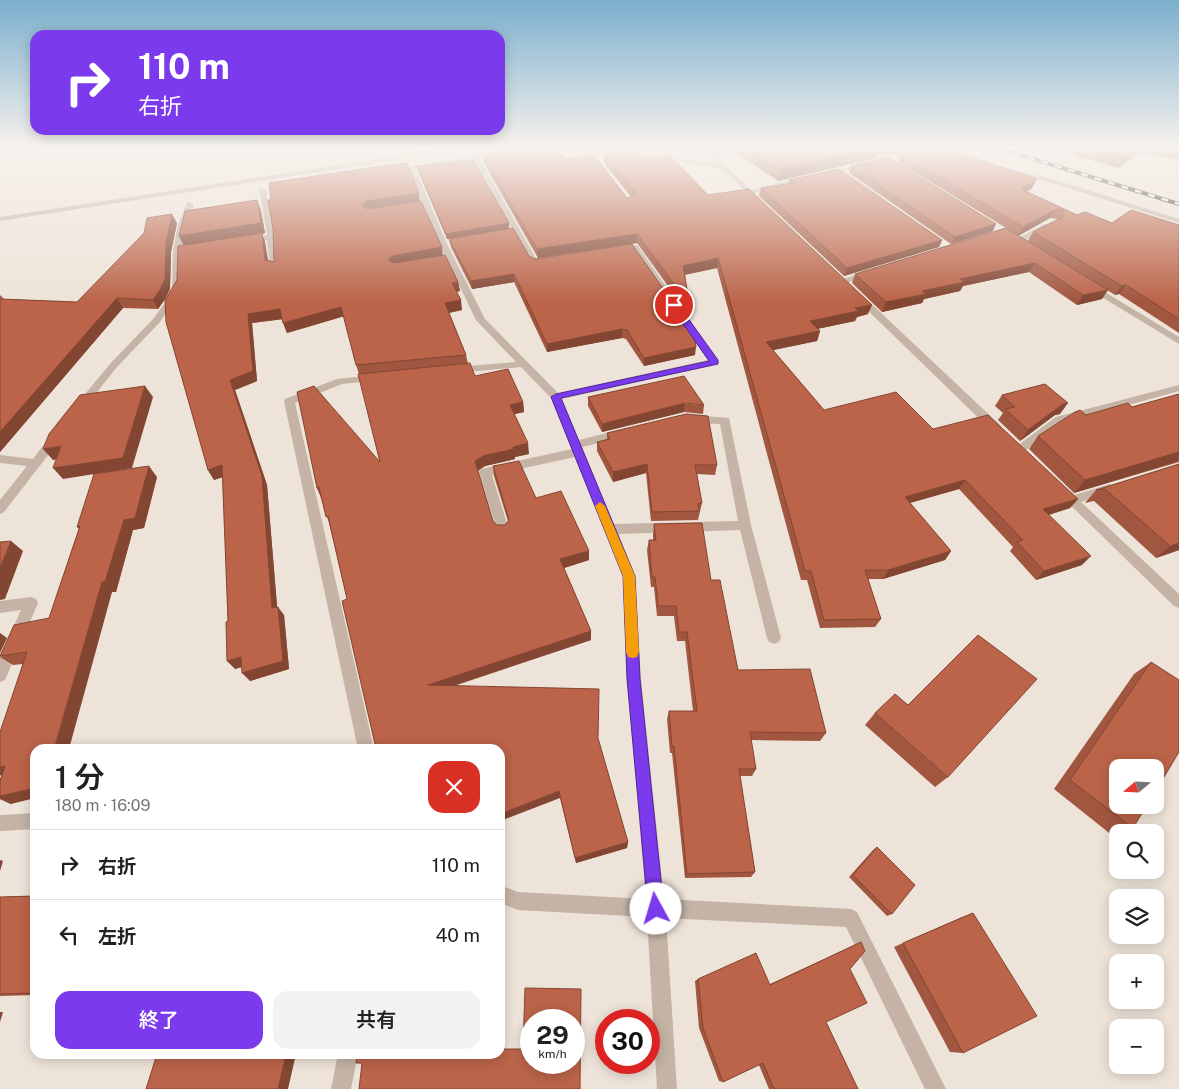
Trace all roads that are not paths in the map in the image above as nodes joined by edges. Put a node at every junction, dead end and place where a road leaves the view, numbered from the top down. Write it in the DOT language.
graph roads {
  1 [pos="125,200"];
  2 [pos="264,200"];
  3 [pos="421,200"];
  4 [pos="496,200"];
  5 [pos="757,200"];
  6 [pos="1114,200"];
  7 [pos="190,204"];
  8 [pos="763,206"];
  9 [pos="0,219"];
  10 [pos="1179,220"];
  11 [pos="1054,222"];
  12 [pos="271,237"];
  13 [pos="243,242"];
  14 [pos="1026,246"];
  15 [pos="604,252"];
  16 [pos="555,260"];
  17 [pos="274,268"];
  18 [pos="878,270"];
  19 [pos="1086,283"];
  20 [pos="1179,342"];
  21 [pos="522,364"];
  22 [pos="446,371"];
  23 [pos="388,377"];
  24 [pos="1179,388"];
  25 [pos="556,397"];
  26 [pos="71,418"];
  27 [pos="684,418"];
  28 [pos="638,429"];
  29 [pos="59,433"];
  30 [pos="576,448"];
  31 [pos="0,459"];
  32 [pos="35,463"];
  33 [pos="1126,483"];
  34 [pos="1059,487"];
  35 [pos="1072,500"];
  36 [pos="0,509"];
  37 [pos="745,525"];
  38 [pos="503,530"];
  39 [pos="610,530"];
  40 [pos="1179,602"];
  41 [pos="0,607"];
  42 [pos="774,638"];
  43 [pos="0,675"];
  44 [pos="365,744"];
  45 [pos="30,821"];
  46 [pos="0,823"];
  47 [pos="505,896"];
  48 [pos="656,909"];
  49 [pos="347,1059"];
  50 [pos="342,1089"];
  51 [pos="667,1089"];
  52 [pos="936,1089"];
  1 -- 9 [label="street"];
  2 -- 12 [label="street"];
  3 -- 21 [label="street"];
  4 -- 16 [label="street"];
  5 -- 8 [label="street"];
  6 -- 10 [label="street"];
  7 -- 26 [label="street"];
  11 -- 14 [label="street"];
  12 -- 13 [label="street"];
  12 -- 17 [label="street"];
  15 -- 25 [label="street"];
  18 -- 24 [label="street"];
  19 -- 20 [label="street"];
  21 -- 22 [label="street"];
  21 -- 25 [label="street"];
  23 -- 44 [label="street"];
  25 -- 30 [label="street"];
  27 -- 37 [label="street"];
  28 -- 30 [label="street"];
  29 -- 32 [label="street"];
  30 -- 38 [label="street"];
  30 -- 39 [label="street"];
  31 -- 32 [label="street"];
  32 -- 36 [label="street"];
  33 -- 35 [label="street"];
  34 -- 35 [label="street"];
  35 -- 40 [label="street"];
  37 -- 39 [label="street"];
  37 -- 42 [label="street"];
  39 -- 48 [label="street"];
  41 -- 43 [label="street"];
  45 -- 46 [label="street"];
  47 -- 48 [label="street"];
  48 -- 51 [label="street"];
  48 -- 52 [label="street"];
  49 -- 50 [label="street"];
}
